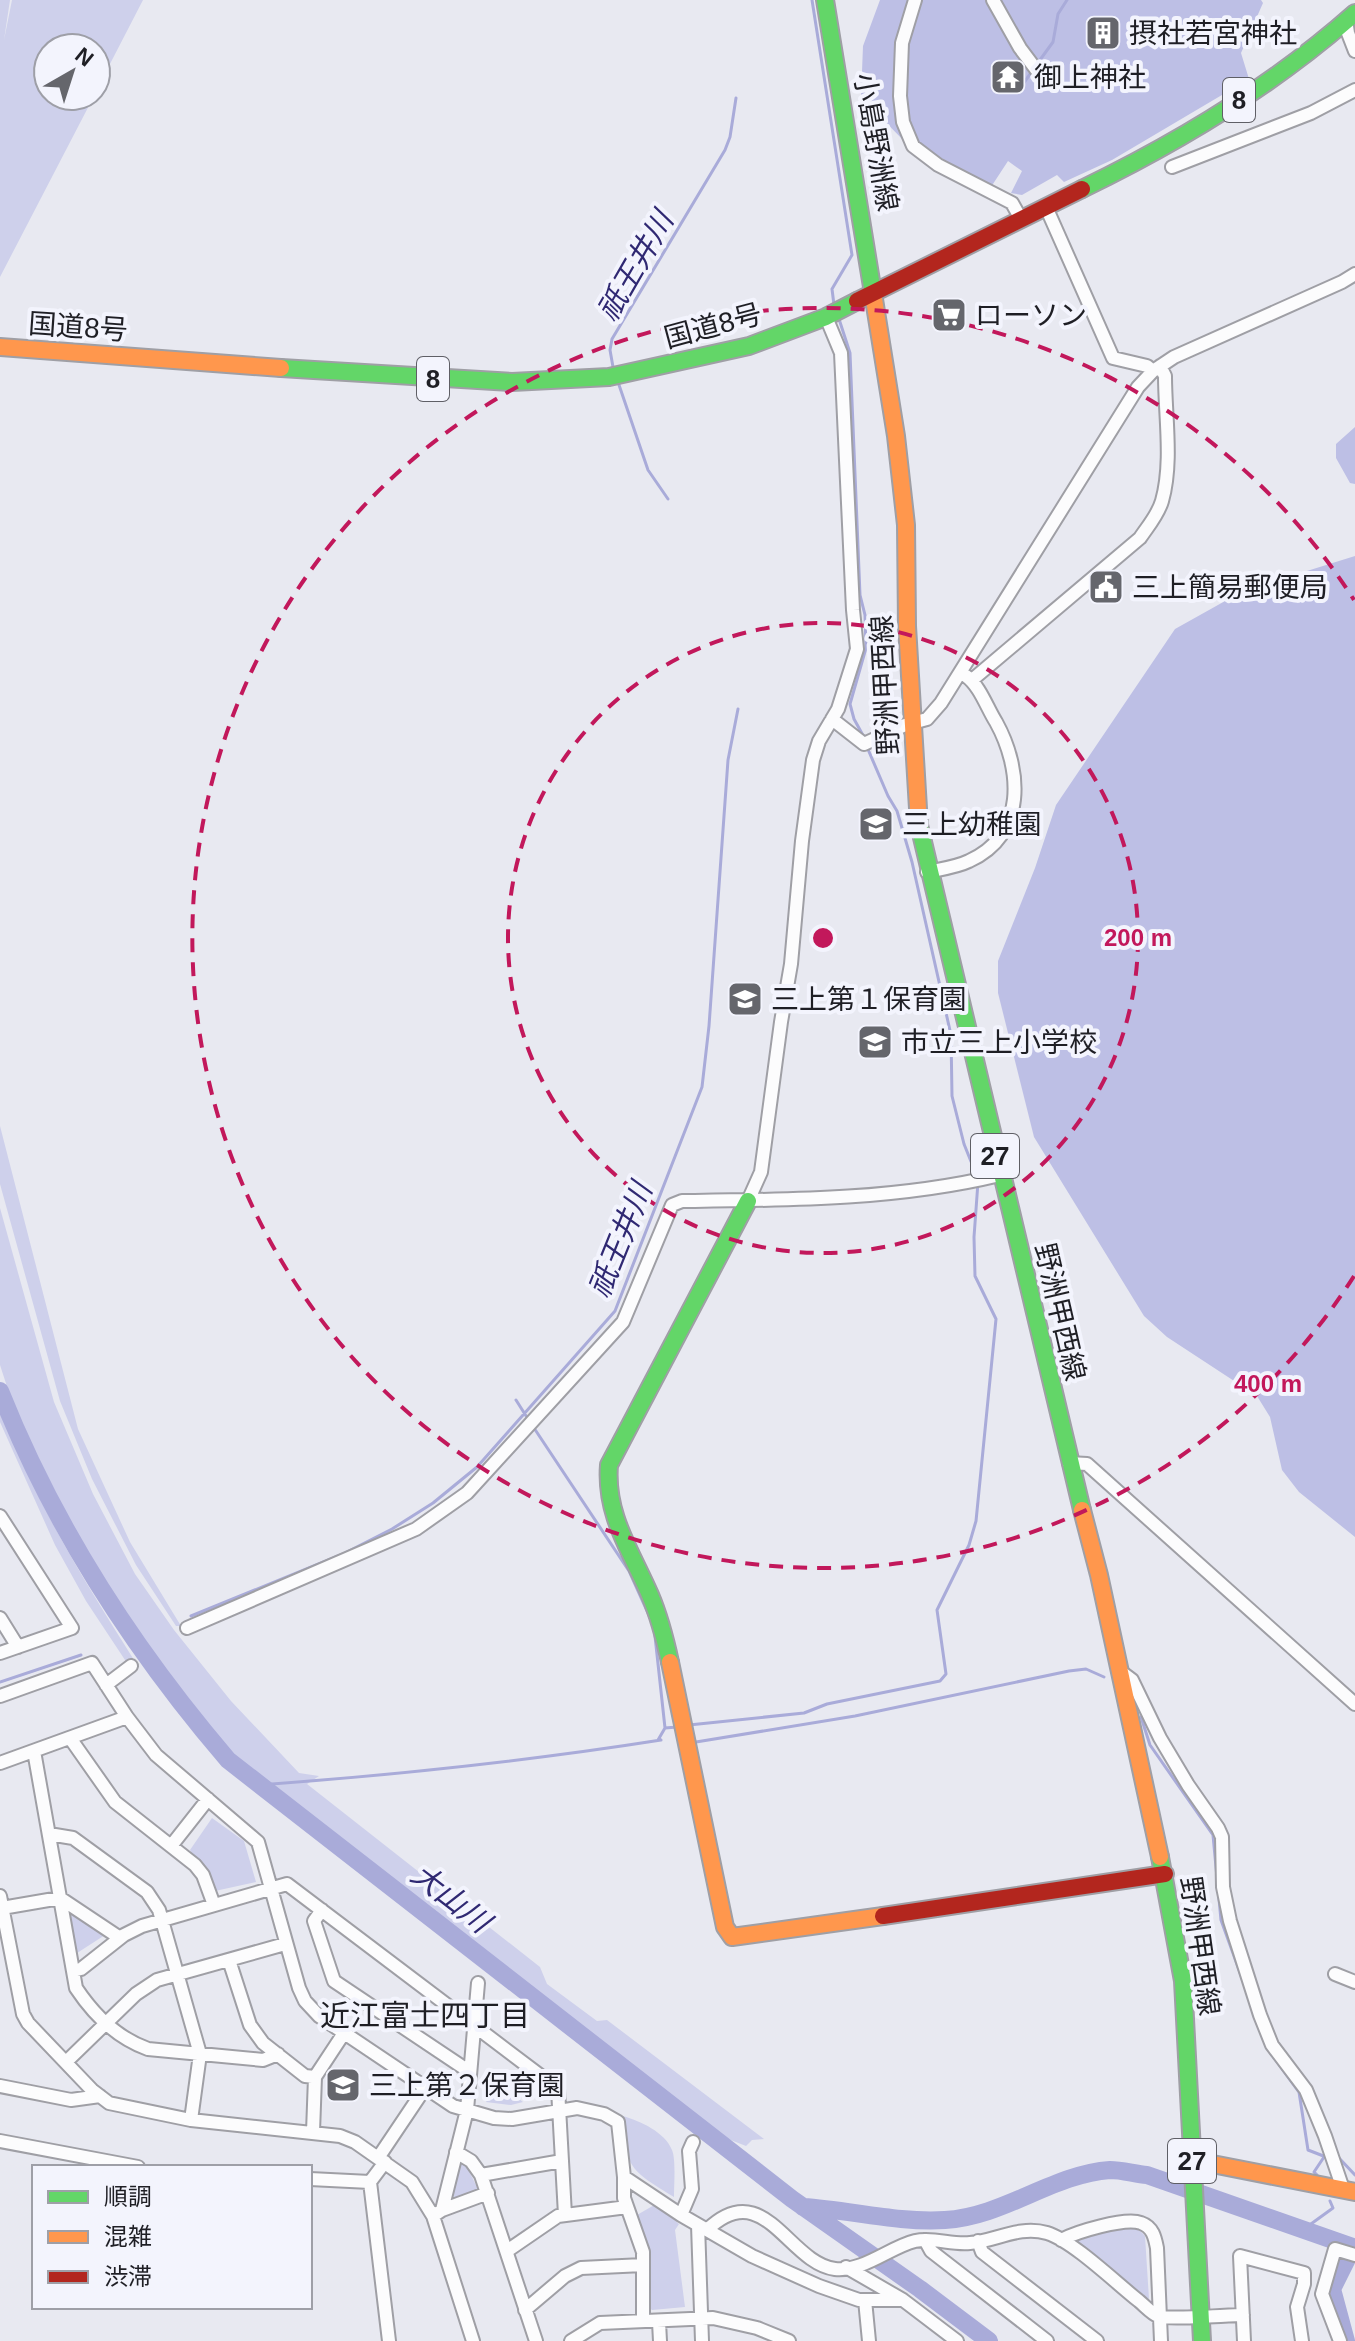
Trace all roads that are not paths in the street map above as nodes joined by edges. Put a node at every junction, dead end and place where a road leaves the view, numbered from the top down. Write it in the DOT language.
graph roads {
  1 [pos="825,0"];
  2 [pos="915,0"];
  3 [pos="993,0"];
  4 [pos="1344,0"];
  5 [pos="1351,17"];
  6 [pos="1355,51"];
  7 [pos="1038,72"];
  8 [pos="1355,90"];
  9 [pos="1172,167"];
  10 [pos="1046,207"];
  11 [pos="1021,219"];
  12 [pos="1355,274"];
  13 [pos="873,293"];
  14 [pos="826,317"];
  15 [pos="4,348"];
  16 [pos="1156,369"];
  17 [pos="960,673"];
  18 [pos="972,680"];
  19 [pos="832,719"];
  20 [pos="914,723"];
  21 [pos="927,872"];
  22 [pos="1000,1175"];
  23 [pos="748,1201"];
  24 [pos="1069,1463"];
  25 [pos="2,1524"];
  26 [pos="0,1618"];
  27 [pos="187,1628"];
  28 [pos="18,1647"];
  29 [pos="0,1653"];
  30 [pos="131,1666"];
  31 [pos="1120,1671"];
  32 [pos="1331,1680"];
  33 [pos="106,1685"];
  34 [pos="1355,1690"];
  35 [pos="0,1696"];
  36 [pos="1355,1704"];
  37 [pos="127,1717"];
  38 [pos="70,1738"];
  39 [pos="34,1751"];
  40 [pos="0,1763"];
  41 [pos="208,1799"];
  42 [pos="49,1834"];
  43 [pos="171,1846"];
  44 [pos="1165,1874"];
  45 [pos="270,1889"];
  46 [pos="60,1898"];
  47 [pos="1,1902"];
  48 [pos="214,1905"];
  49 [pos="322,1910"];
  50 [pos="162,1920"];
  51 [pos="120,1938"];
  52 [pos="285,1944"];
  53 [pos="229,1960"];
  54 [pos="73,1971"];
  55 [pos="1335,1974"];
  56 [pos="178,1975"];
  57 [pos="1355,1982"];
  58 [pos="478,1983"];
  59 [pos="106,2024"];
  60 [pos="474,2025"];
  61 [pos="344,2033"];
  62 [pos="200,2054"];
  63 [pos="278,2054"];
  64 [pos="66,2062"];
  65 [pos="470,2072"];
  66 [pos="315,2077"];
  67 [pos="0,2086"];
  68 [pos="425,2088"];
  69 [pos="100,2096"];
  70 [pos="467,2110"];
  71 [pos="559,2111"];
  72 [pos="191,2120"];
  73 [pos="313,2132"];
  74 [pos="0,2141"];
  75 [pos="693,2142"];
  76 [pos="456,2152"];
  77 [pos="381,2160"];
  78 [pos="1192,2160"];
  79 [pos="562,2161"];
  80 [pos="127,2165"];
  81 [pos="481,2175"];
  82 [pos="624,2177"];
  83 [pos="312,2179"];
  84 [pos="370,2182"];
  85 [pos="1349,2191"];
  86 [pos="488,2193"];
  87 [pos="627,2207"];
  88 [pos="438,2213"];
  89 [pos="565,2215"];
  90 [pos="681,2215"];
  91 [pos="703,2228"];
  92 [pos="925,2240"];
  93 [pos="1061,2240"];
  94 [pos="978,2241"];
  95 [pos="507,2251"];
  96 [pos="1355,2255"];
  97 [pos="643,2265"];
  98 [pos="846,2267"];
  99 [pos="865,2300"];
  100 [pos="903,2300"];
  101 [pos="525,2310"];
  102 [pos="1200,2315"];
  103 [pos="1243,2315"];
  104 [pos="1160,2317"];
  105 [pos="701,2319"];
  106 [pos="643,2321"];
  107 [pos="659,2322"];
  108 [pos="758,2334"];
  109 [pos="389,2341"];
  110 [pos="473,2341"];
  111 [pos="536,2341"];
  112 [pos="571,2341"];
  113 [pos="660,2341"];
  114 [pos="702,2341"];
  115 [pos="789,2341"];
  116 [pos="869,2341"];
  117 [pos="957,2341"];
  118 [pos="1047,2341"];
  119 [pos="1097,2341"];
  120 [pos="1161,2341"];
  121 [pos="1202,2341"];
  122 [pos="1244,2341"];
  123 [pos="1302,2341"];
  124 [pos="1340,2341"];
  1 -- 13 [label="main road, 小島野洲線"];
  2 -- 11 [label="street"];
  3 -- 7 [label="street"];
  4 -- 5 [label="main road"];
  5 -- 6 [label="street"];
  5 -- 10 [label="main road, 国道8号 / 8"];
  8 -- 9 [label="street"];
  10 -- 11 [label="main road, 国道8号 / 8"];
  10 -- 16 [label="street"];
  11 -- 13 [label="main road, 国道8号 / 8"];
  12 -- 16 [label="street"];
  13 -- 14 [label="main road, 国道8号 / 8"];
  13 -- 20 [label="main road, 野洲甲西線 / 27"];
  14 -- 15 [label="main road, 国道8号 / 8"];
  14 -- 19 [label="street"];
  16 -- 17 [label="street"];
  16 -- 18 [label="street"];
  17 -- 18 [label="street"];
  17 -- 20 [label="street"];
  18 -- 21 [label="street"];
  19 -- 20 [label="street"];
  19 -- 23 [label="street"];
  20 -- 21 [label="main road, 野洲甲西線 / 27"];
  21 -- 22 [label="main road, 野洲甲西線 / 27"];
  22 -- 23 [label="street"];
  22 -- 24 [label="main road, 野洲甲西線 / 27"];
  23 -- 27 [label="street"];
  23 -- 44 [label="main road"];
  24 -- 31 [label="main road, 野洲甲西線 / 27"];
  24 -- 32 [label="street"];
  25 -- 28 [label="street"];
  26 -- 28 [label="street"];
  28 -- 29 [label="street"];
  30 -- 33 [label="street"];
  31 -- 44 [label="main road, 野洲甲西線 / 27"];
  31 -- 85 [label="street"];
  32 -- 34 [label="street"];
  32 -- 36 [label="street"];
  33 -- 35 [label="street"];
  33 -- 37 [label="street"];
  37 -- 38 [label="street"];
  37 -- 41 [label="street"];
  38 -- 39 [label="street"];
  38 -- 43 [label="street"];
  39 -- 40 [label="street"];
  39 -- 42 [label="street"];
  41 -- 43 [label="street"];
  41 -- 45 [label="street"];
  42 -- 46 [label="street"];
  42 -- 50 [label="street"];
  43 -- 48 [label="street"];
  44 -- 78 [label="main road, 野洲甲西線 / 27"];
  45 -- 48 [label="street"];
  45 -- 49 [label="street"];
  45 -- 52 [label="street"];
  46 -- 47 [label="street"];
  46 -- 51 [label="street"];
  46 -- 54 [label="street"];
  47 -- 64 [label="street"];
  48 -- 50 [label="street"];
  49 -- 60 [label="street"];
  49 -- 65 [label="street"];
  50 -- 51 [label="street"];
  50 -- 56 [label="street"];
  51 -- 54 [label="street"];
  52 -- 53 [label="street"];
  52 -- 61 [label="street"];
  53 -- 56 [label="street"];
  53 -- 63 [label="street"];
  54 -- 59 [label="street"];
  55 -- 57 [label="street"];
  56 -- 59 [label="street"];
  56 -- 62 [label="street"];
  58 -- 60 [label="street"];
  59 -- 62 [label="street"];
  59 -- 64 [label="street"];
  60 -- 65 [label="street"];
  60 -- 71 [label="street"];
  61 -- 66 [label="street"];
  61 -- 68 [label="street"];
  62 -- 63 [label="street"];
  62 -- 72 [label="street"];
  63 -- 66 [label="street"];
  64 -- 69 [label="street"];
  65 -- 70 [label="street"];
  66 -- 73 [label="street"];
  67 -- 69 [label="street"];
  68 -- 70 [label="street"];
  68 -- 77 [label="street"];
  69 -- 72 [label="street"];
  70 -- 71 [label="street"];
  70 -- 76 [label="street"];
  71 -- 79 [label="street"];
  71 -- 82 [label="street"];
  72 -- 73 [label="street"];
  73 -- 77 [label="street"];
  74 -- 80 [label="street"];
  75 -- 90 [label="street"];
  76 -- 81 [label="street"];
  76 -- 88 [label="street"];
  77 -- 84 [label="street"];
  77 -- 88 [label="street"];
  78 -- 85 [label="main road"];
  78 -- 102 [label="main road, 野洲甲西線 / 27"];
  79 -- 81 [label="street"];
  79 -- 89 [label="street"];
  81 -- 86 [label="street"];
  82 -- 87 [label="street"];
  82 -- 90 [label="street"];
  83 -- 84 [label="street"];
  84 -- 109 [label="street"];
  86 -- 88 [label="street"];
  86 -- 95 [label="street"];
  87 -- 89 [label="street"];
  87 -- 97 [label="street"];
  88 -- 110 [label="street"];
  89 -- 95 [label="street"];
  90 -- 91 [label="street"];
  91 -- 98 [label="street"];
  91 -- 99 [label="street"];
  91 -- 105 [label="street"];
  92 -- 94 [label="street"];
  92 -- 98 [label="street"];
  92 -- 118 [label="street"];
  93 -- 94 [label="street"];
  93 -- 104 [label="street"];
  93 -- 104 [label="street"];
  94 -- 119 [label="street"];
  95 -- 101 [label="street"];
  96 -- 124 [label="street"];
  97 -- 101 [label="street"];
  97 -- 106 [label="street"];
  98 -- 100 [label="street"];
  99 -- 100 [label="street"];
  99 -- 116 [label="street"];
  100 -- 117 [label="street"];
  101 -- 111 [label="street"];
  102 -- 103 [label="street"];
  102 -- 104 [label="street"];
  102 -- 121 [label="main road, 野洲甲西線 / 27"];
  103 -- 122 [label="street"];
  103 -- 123 [label="street"];
  104 -- 120 [label="street"];
  105 -- 107 [label="street"];
  105 -- 108 [label="street"];
  105 -- 114 [label="street"];
  106 -- 107 [label="street"];
  106 -- 112 [label="street"];
  107 -- 113 [label="street"];
  108 -- 115 [label="street"];
}
